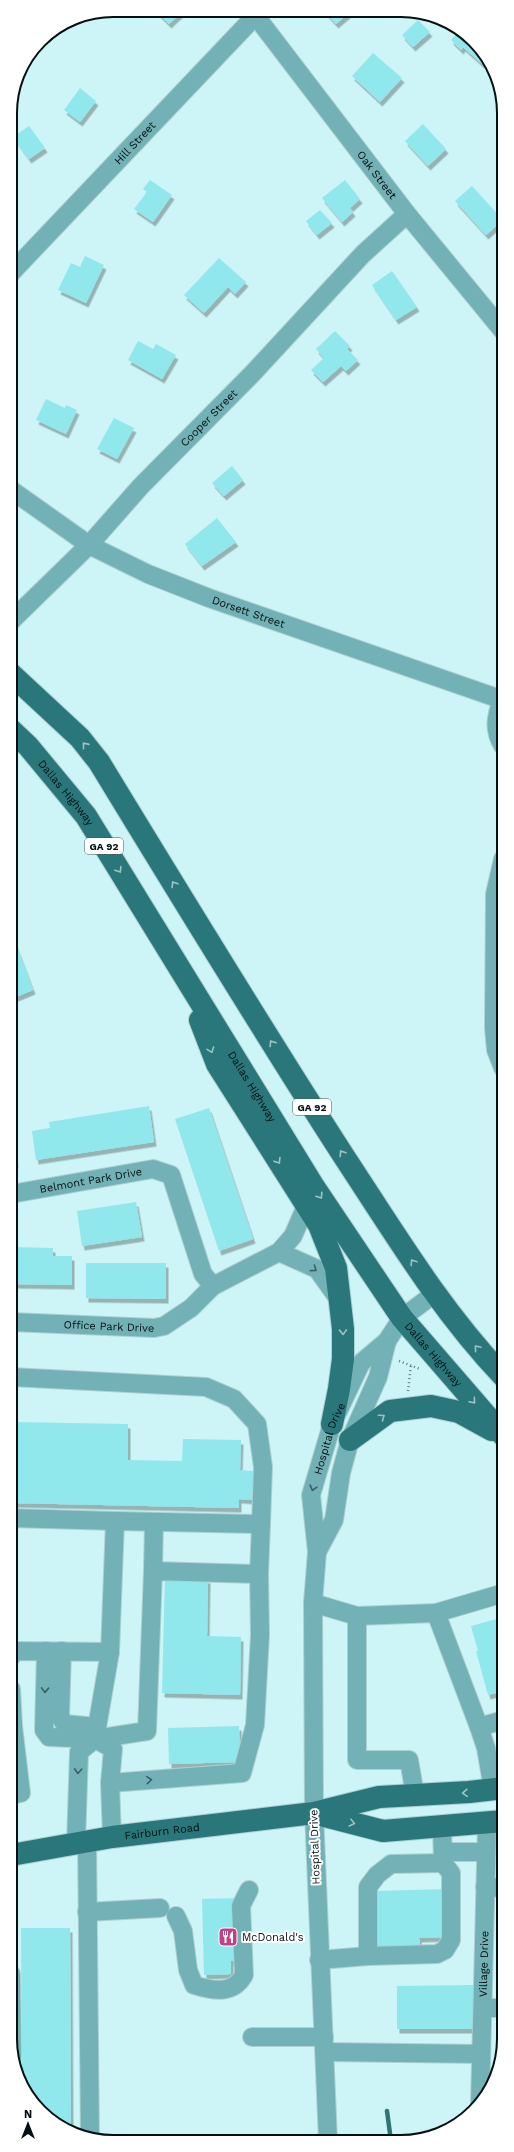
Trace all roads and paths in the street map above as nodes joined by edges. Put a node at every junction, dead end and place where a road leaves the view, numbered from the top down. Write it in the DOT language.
graph roads {
  1 [pos="254,17"];
  2 [pos="261,17"];
  3 [pos="407,214"];
  4 [pos="17,267"];
  5 [pos="497,325"];
  6 [pos="17,494"];
  7 [pos="89,546"];
  8 [pos="17,615"];
  9 [pos="17,680"];
  10 [pos="497,697"];
  11 [pos="497,716"];
  12 [pos="17,736"];
  13 [pos="497,736"];
  14 [pos="497,885"];
  15 [pos="183,974"];
  16 [pos="497,1053"];
  17 [pos="17,1193"];
  18 [pos="306,1206"];
  19 [pos="279,1252"];
  20 [pos="213,1286"];
  21 [pos="434,1294"];
  22 [pos="340,1301"];
  23 [pos="402,1318"];
  24 [pos="17,1322"];
  25 [pos="387,1341"];
  26 [pos="398,1360"];
  27 [pos="411,1365"];
  28 [pos="497,1369"];
  29 [pos="426,1371"];
  30 [pos="17,1377"];
  31 [pos="407,1397"];
  32 [pos="332,1424"];
  33 [pos="497,1428"];
  34 [pos="497,1432"];
  35 [pos="350,1440"];
  36 [pos="17,1518"];
  37 [pos="115,1521"];
  38 [pos="154,1522"];
  39 [pos="261,1524"];
  40 [pos="317,1552"];
  41 [pos="153,1571"];
  42 [pos="259,1574"];
  43 [pos="497,1595"];
  44 [pos="313,1603"];
  45 [pos="436,1613"];
  46 [pos="357,1616"];
  47 [pos="17,1651"];
  48 [pos="54,1651"];
  49 [pos="110,1652"];
  50 [pos="497,1722"];
  51 [pos="479,1727"];
  52 [pos="96,1733"];
  53 [pos="17,1767"];
  54 [pos="110,1783"];
  55 [pos="497,1786"];
  56 [pos="497,1789"];
  57 [pos="17,1793"];
  58 [pos="415,1795"];
  59 [pos="314,1813"];
  60 [pos="495,1823"];
  61 [pos="442,1827"];
  62 [pos="112,1837"];
  63 [pos="82,1842"];
  64 [pos="486,1852"];
  65 [pos="17,1854"];
  66 [pos="443,1857"];
  67 [pos="485,1887"];
  68 [pos="497,1888"];
  69 [pos="249,1890"];
  70 [pos="160,1908"];
  71 [pos="87,1912"];
  72 [pos="176,1916"];
  73 [pos="368,1956"];
  74 [pos="319,1960"];
  75 [pos="483,2008"];
  76 [pos="497,2008"];
  77 [pos="252,2037"];
  78 [pos="325,2044"];
  79 [pos="481,2054"];
  80 [pos="480,2093"];
  81 [pos="90,2132"];
  82 [pos="328,2135"];
  1 -- 4 [label="street, Hill Street"];
  2 -- 3 [label="street, Oak Street"];
  3 -- 5 [label="street, Oak Street"];
  3 -- 7 [label="street, Cooper Street"];
  6 -- 7 [label="street, Dorsett Street"];
  7 -- 8 [label="street, Cooper Street"];
  7 -- 10 [label="street, Dorsett Street"];
  21 -- 9 [label="main road, GA 92, one-way"];
  11 -- 13 [label="street"];
  12 -- 15 [label="main road, Dallas Highway / GA 92, one-way"];
  14 -- 16 [label="street"];
  15 -- 18 [label="main road, one-way"];
  15 -- 23 [label="main road, Dallas Highway / GA 92, one-way"];
  17 -- 20 [label="street, Belmont Park Drive"];
  18 -- 19 [label="street, Office Park Drive"];
  18 -- 22 [label="main road"];
  19 -- 20 [label="street, Office Park Drive"];
  19 -- 22 [label="street, one-way"];
  20 -- 24 [label="street, Office Park Drive"];
  21 -- 23 [label="street, Hospital Drive"];
  28 -- 21 [label="main road, GA 92, one-way"];
  22 -- 32 [label="main road, one-way"];
  23 -- 25 [label="street, Hospital Drive"];
  23 -- 33 [label="main road, Dallas Highway / GA 92, one-way"];
  25 -- 32 [label="street, Hospital Drive"];
  25 -- 35 [label="street, Hospital Drive"];
  26 -- 27 [label="path"];
  27 -- 29 [label="path"];
  27 -- 31 [label="path"];
  30 -- 39 [label="street"];
  32 -- 40 [label="street, Hospital Drive, one-way"];
  35 -- 34 [label="main road, one-way"];
  35 -- 40 [label="street, Hospital Drive"];
  36 -- 37 [label="street"];
  37 -- 38 [label="street"];
  37 -- 49 [label="street"];
  38 -- 39 [label="street"];
  38 -- 41 [label="street"];
  39 -- 42 [label="street"];
  40 -- 44 [label="street, Hospital Drive"];
  41 -- 42 [label="street"];
  41 -- 52 [label="street"];
  54 -- 42 [label="street, one-way"];
  43 -- 45 [label="street"];
  44 -- 46 [label="street"];
  44 -- 59 [label="street, Hospital Drive"];
  45 -- 46 [label="street"];
  45 -- 51 [label="street"];
  46 -- 58 [label="street"];
  47 -- 48 [label="street"];
  48 -- 49 [label="street"];
  48 -- 52 [label="street, one-way"];
  49 -- 52 [label="street"];
  50 -- 51 [label="street"];
  51 -- 55 [label="street"];
  52 -- 54 [label="street"];
  52 -- 63 [label="street, one-way"];
  53 -- 57 [label="street"];
  54 -- 62 [label="street"];
  56 -- 58 [label="main road, Fairburn Road, one-way"];
  58 -- 59 [label="main road, Fairburn Road"];
  59 -- 61 [label="main road, Fairburn Road, one-way"];
  59 -- 62 [label="main road, Fairburn Road"];
  59 -- 74 [label="street, Hospital Drive"];
  60 -- 61 [label="main road, Fairburn Road"];
  60 -- 64 [label="street, Village Drive"];
  61 -- 66 [label="street"];
  62 -- 63 [label="main road, Fairburn Road"];
  63 -- 65 [label="main road, Fairburn Road"];
  63 -- 71 [label="street"];
  64 -- 66 [label="street"];
  64 -- 67 [label="street, Village Drive"];
  66 -- 73 [label="street"];
  66 -- 73 [label="street"];
  67 -- 68 [label="street"];
  67 -- 75 [label="street, Village Drive"];
  69 -- 72 [label="street"];
  70 -- 71 [label="street"];
  71 -- 81 [label="street"];
  73 -- 74 [label="street"];
  74 -- 78 [label="street, Hospital Drive"];
  75 -- 76 [label="street"];
  75 -- 79 [label="street, Village Drive"];
  77 -- 78 [label="street"];
  78 -- 79 [label="street"];
  78 -- 82 [label="street, Hospital Drive"];
  79 -- 80 [label="street, Village Drive"];
}
